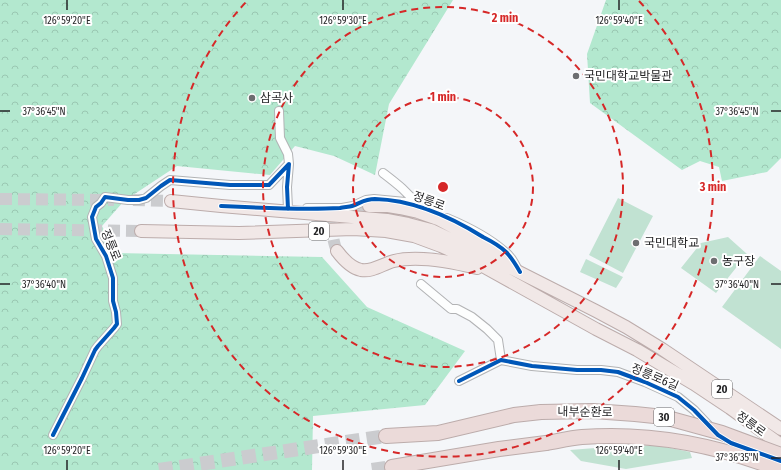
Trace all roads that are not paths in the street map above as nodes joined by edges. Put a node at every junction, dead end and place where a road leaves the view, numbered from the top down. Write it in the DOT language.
graph roads {
  1 [pos="279,111"];
  2 [pos="289,164"];
  3 [pos="383,173"];
  4 [pos="171,201"];
  5 [pos="222,206"];
  6 [pos="369,206"];
  7 [pos="418,206"];
  8 [pos="288,209"];
  9 [pos="141,231"];
  10 [pos="337,251"];
  11 [pos="507,266"];
  12 [pos="490,270"];
  13 [pos="520,272"];
  14 [pos="421,284"];
  15 [pos="531,293"];
  16 [pos="596,311"];
  17 [pos="501,360"];
  18 [pos="459,381"];
  19 [pos="781,429"];
  20 [pos="53,435"];
  21 [pos="386,436"];
  22 [pos="781,445"];
  23 [pos="781,455"];
  24 [pos="781,461"];
  25 [pos="392,467"];
  26 [pos="781,467"];
  27 [pos="779,470"];
  1 -- 2 [label="street"];
  2 -- 8 [label="street"];
  2 -- 20 [label="street, 정릉로"];
  3 -- 7 [label="street, 정릉로"];
  4 -- 5 [label="main road, 정릉로 / 20"];
  5 -- 8 [label="street, 정릉로"];
  5 -- 11 [label="main road, 정릉로 / 20"];
  6 -- 11 [label="main road"];
  7 -- 8 [label="street, 정릉로"];
  7 -- 13 [label="street, 정릉로"];
  9 -- 12 [label="main road, 정릉로 / 20"];
  10 -- 12 [label="main road"];
  11 -- 13 [label="main road, 정릉로 / 20"];
  12 -- 15 [label="main road, 정릉로 / 20"];
  13 -- 16 [label="main road, 정릉로 / 20"];
  14 -- 17 [label="street"];
  15 -- 16 [label="main road"];
  15 -- 22 [label="main road, 정릉로 / 20"];
  16 -- 19 [label="main road, 정릉로 / 20"];
  17 -- 18 [label="street"];
  17 -- 24 [label="street, 정릉로6길"];
  21 -- 23 [label="highway, 내부순환로 / 30, bridge"];
  25 -- 27 [label="highway, 내부순환로 / 30, bridge"];
  26 -- 27 [label="street"];
}
